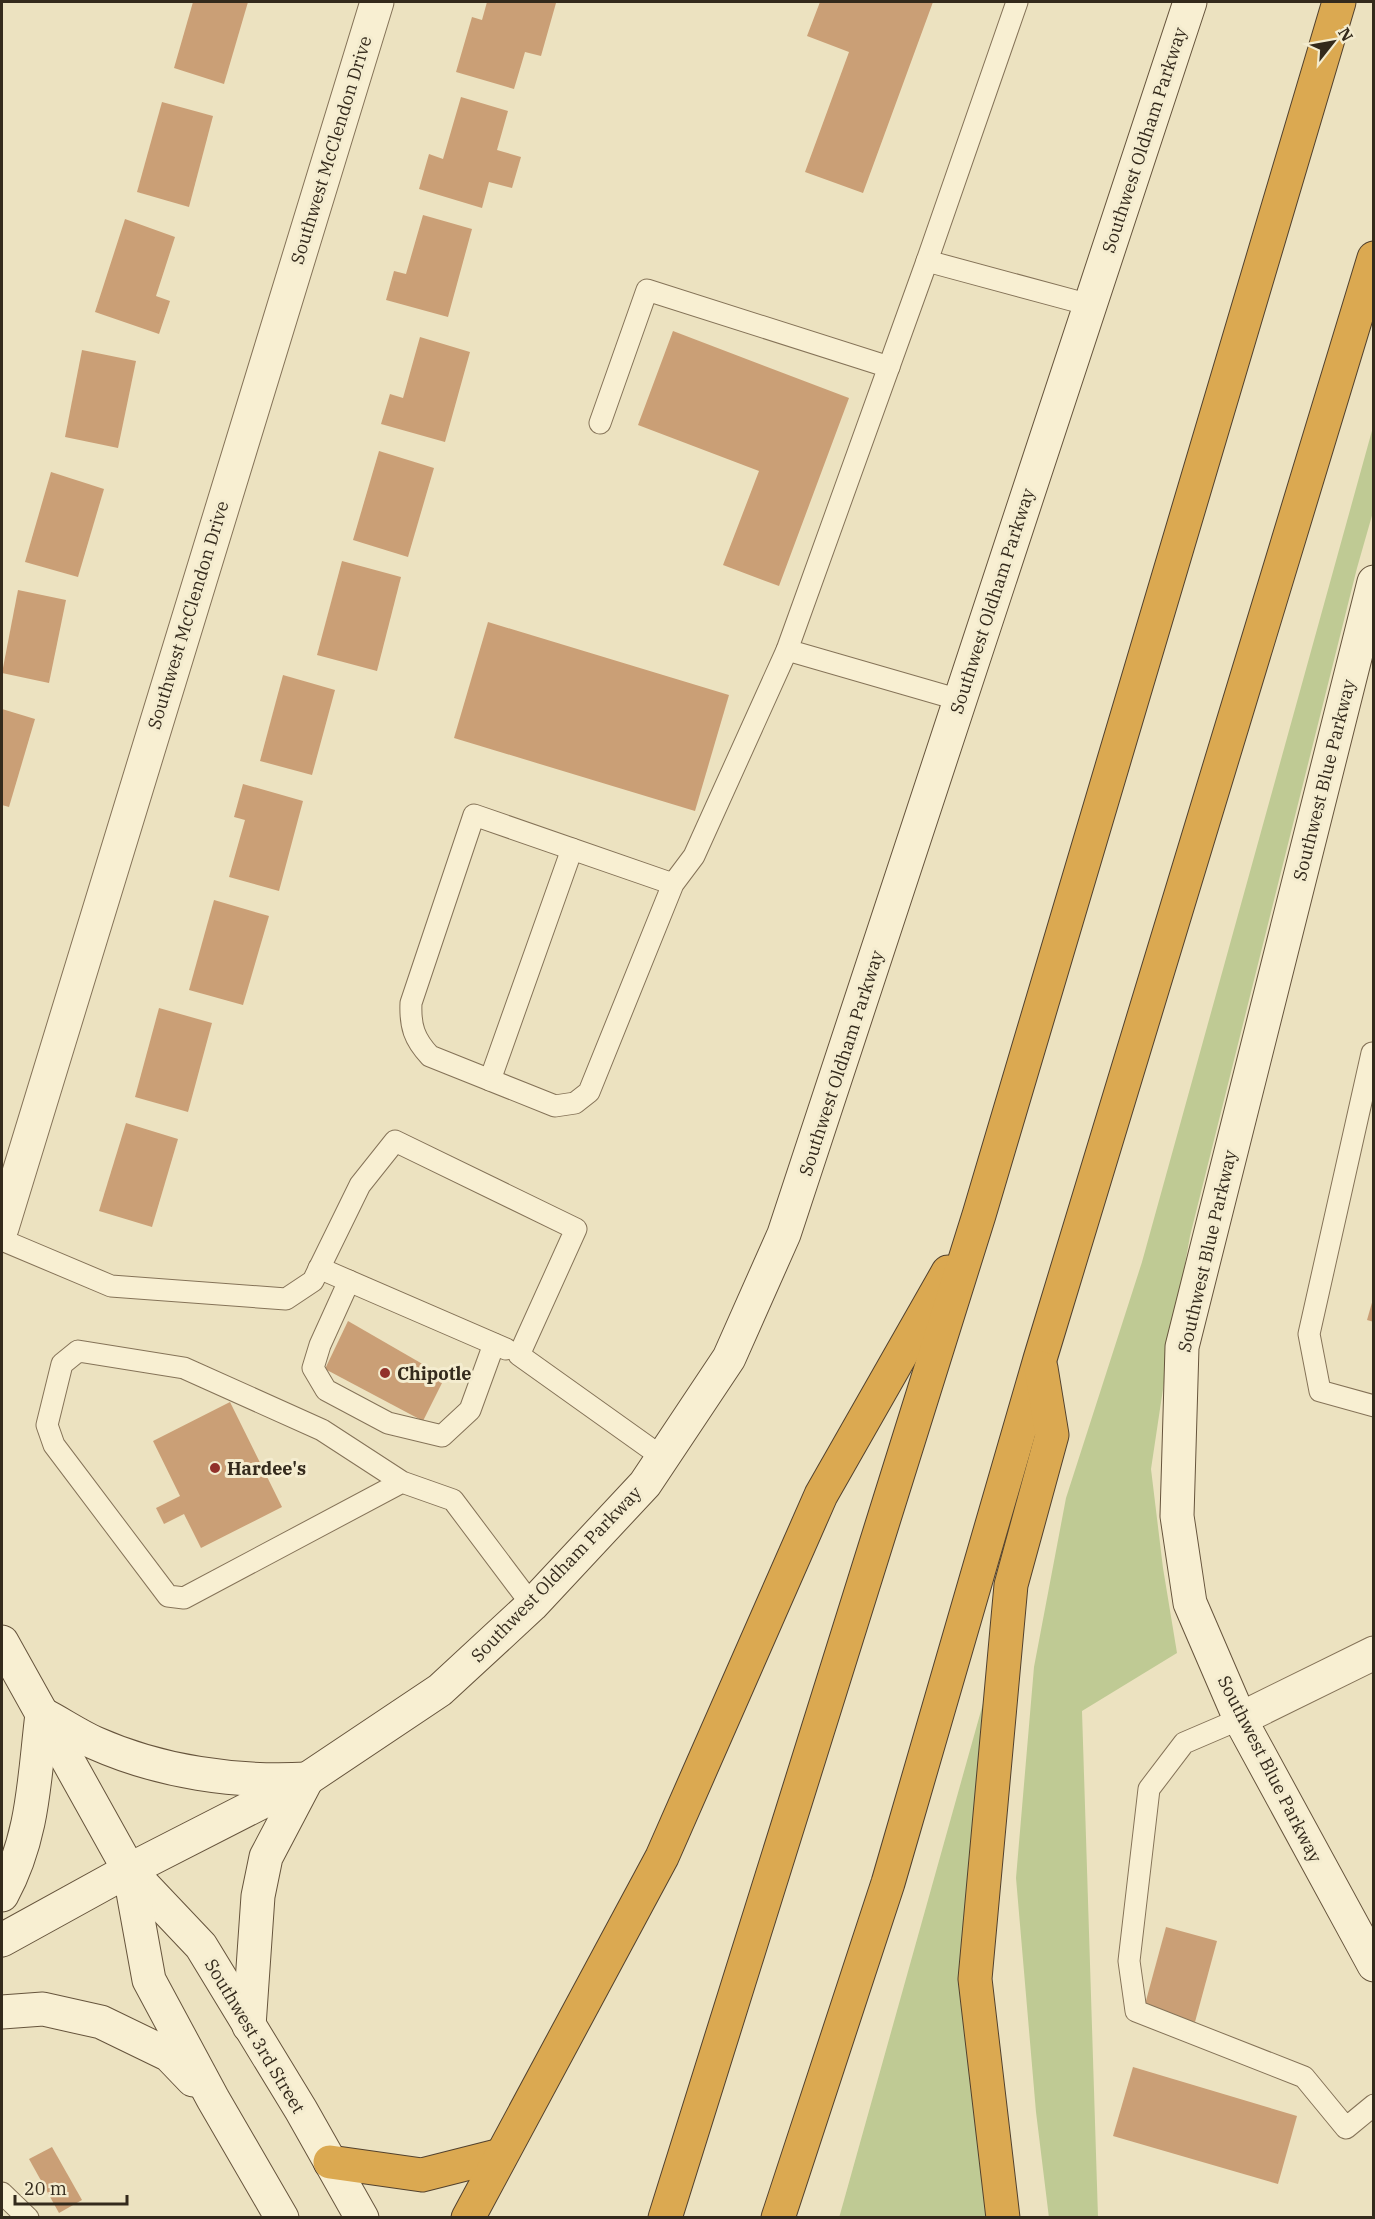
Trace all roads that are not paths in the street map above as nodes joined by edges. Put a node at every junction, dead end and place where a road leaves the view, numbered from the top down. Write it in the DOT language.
graph roads {
  1 [pos="376,2"];
  2 [pos="1017,2"];
  3 [pos="1190,2"];
  4 [pos="1339,2"];
  5 [pos="1374,258"];
  6 [pos="927,261"];
  7 [pos="1090,305"];
  8 [pos="889,366"];
  9 [pos="600,423"];
  10 [pos="1374,582"];
  11 [pos="787,650"];
  12 [pos="960,700"];
  13 [pos="572,849"];
  14 [pos="673,884"];
  15 [pos="1372,1053"];
  16 [pos="490,1080"];
  17 [pos="980,1215"];
  18 [pos="2,1228"];
  19 [pos="2,1240"];
  20 [pos="320,1268"];
  21 [pos="349,1281"];
  22 [pos="494,1344"];
  23 [pos="519,1355"];
  24 [pos="1040,1359"];
  25 [pos="1374,1406"];
  26 [pos="662,1457"];
  27 [pos="402,1482"];
  28 [pos="532,1605"];
  29 [pos="2,1642"];
  30 [pos="1374,1653"];
  31 [pos="42,1714"];
  32 [pos="1240,1719"];
  33 [pos="307,1779"];
  34 [pos="129,1870"];
  35 [pos="2,1895"];
  36 [pos="2,1940"];
  37 [pos="1374,1965"];
  38 [pos="2,2012"];
  39 [pos="249,2026"];
  40 [pos="213,2099"];
  41 [pos="1374,2105"];
  42 [pos="501,2155"];
  43 [pos="330,2162"];
  44 [pos="2,2193"];
  45 [pos="28,2217"];
  46 [pos="282,2217"];
  47 [pos="362,2217"];
  48 [pos="468,2217"];
  49 [pos="665,2217"];
  50 [pos="778,2217"];
  51 [pos="1004,2217"];
  1 -- 18 [label="street, Southwest McClendon Drive"];
  2 -- 6 [label="lane"];
  3 -- 7 [label="street, Southwest Oldham Parkway"];
  4 -- 17 [label="highway"];
  5 -- 24 [label="highway"];
  6 -- 7 [label="lane"];
  6 -- 8 [label="lane"];
  7 -- 12 [label="street, Southwest Oldham Parkway"];
  8 -- 9 [label="lane"];
  8 -- 11 [label="lane"];
  10 -- 32 [label="street, Southwest Blue Parkway"];
  11 -- 12 [label="lane"];
  11 -- 14 [label="lane"];
  12 -- 26 [label="street, Southwest Oldham Parkway"];
  13 -- 14 [label="lane"];
  13 -- 16 [label="lane"];
  13 -- 16 [label="lane"];
  14 -- 16 [label="lane"];
  15 -- 25 [label="lane"];
  17 -- 42 [label="highway"];
  17 -- 49 [label="highway"];
  19 -- 20 [label="lane"];
  20 -- 21 [label="lane"];
  20 -- 23 [label="lane"];
  21 -- 22 [label="lane"];
  21 -- 22 [label="lane"];
  22 -- 23 [label="lane"];
  23 -- 26 [label="lane"];
  24 -- 50 [label="highway"];
  24 -- 51 [label="highway"];
  26 -- 28 [label="street, Southwest Oldham Parkway"];
  27 -- 27 [label="lane"];
  27 -- 28 [label="lane"];
  28 -- 33 [label="street, Southwest Oldham Parkway"];
  29 -- 31 [label="street, Southwest 3rd Street"];
  30 -- 32 [label="street"];
  31 -- 33 [label="street"];
  31 -- 34 [label="street, Southwest 3rd Street"];
  31 -- 35 [label="street"];
  32 -- 37 [label="street, Southwest Blue Parkway"];
  32 -- 41 [label="lane"];
  33 -- 34 [label="street, Southwest Oldham Parkway"];
  33 -- 39 [label="street"];
  34 -- 36 [label="street, Southwest Oldham Parkway"];
  34 -- 39 [label="street, Southwest 3rd Street"];
  34 -- 40 [label="street, Southwest 3rd Street"];
  38 -- 40 [label="street"];
  39 -- 43 [label="street, Southwest 3rd Street"];
  40 -- 46 [label="street, Southwest 3rd Street"];
  42 -- 43 [label="highway"];
  42 -- 48 [label="highway"];
  43 -- 47 [label="street, Southwest 3rd Street"];
  44 -- 45 [label="lane"];
}
